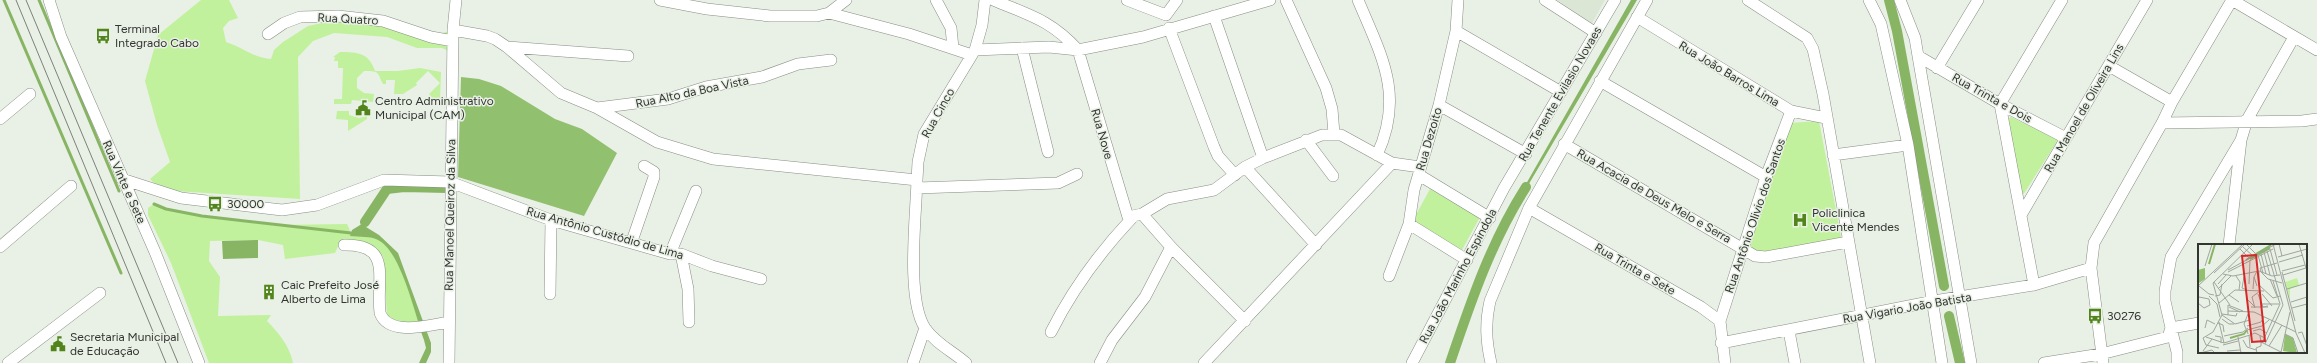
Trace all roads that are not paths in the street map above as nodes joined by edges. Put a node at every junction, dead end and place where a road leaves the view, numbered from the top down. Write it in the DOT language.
graph roads {
  1 [pos="49,0"];
  2 [pos="456,0"];
  3 [pos="660,0"];
  4 [pos="846,0"];
  5 [pos="936,0"];
  6 [pos="985,0"];
  7 [pos="993,0"];
  8 [pos="1127,0"];
  9 [pos="1177,0"];
  10 [pos="1270,0"];
  11 [pos="1286,0"];
  12 [pos="1358,0"];
  13 [pos="1458,0"];
  14 [pos="1544,0"];
  15 [pos="1615,0"];
  16 [pos="1647,0"];
  17 [pos="1748,0"];
  18 [pos="1869,0"];
  19 [pos="1900,0"];
  20 [pos="1978,0"];
  21 [pos="2062,0"];
  22 [pos="2147,0"];
  23 [pos="2232,0"];
  24 [pos="829,13"];
  25 [pos="1166,15"];
  26 [pos="1214,16"];
  27 [pos="1637,17"];
  28 [pos="1170,28"];
  29 [pos="453,30"];
  30 [pos="1456,31"];
  31 [pos="1596,33"];
  32 [pos="268,34"];
  33 [pos="2294,37"];
  34 [pos="453,41"];
  35 [pos="508,47"];
  36 [pos="953,48"];
  37 [pos="1022,48"];
  38 [pos="1078,50"];
  39 [pos="2317,50"];
  40 [pos="973,53"];
  41 [pos="628,56"];
  42 [pos="1918,56"];
  43 [pos="831,60"];
  44 [pos="2108,66"];
  45 [pos="1937,68"];
  46 [pos="1600,81"];
  47 [pos="1561,92"];
  48 [pos="30,94"];
  49 [pos="2172,102"];
  50 [pos="2000,104"];
  51 [pos="1439,105"];
  52 [pos="597,108"];
  53 [pos="1791,111"];
  54 [pos="1826,118"];
  55 [pos="0,119"];
  56 [pos="2317,119"];
  57 [pos="2247,121"];
  58 [pos="2162,123"];
  59 [pos="1334,134"];
  60 [pos="2066,138"];
  61 [pos="1306,140"];
  62 [pos="2241,140"];
  63 [pos="1564,144"];
  64 [pos="1908,145"];
  65 [pos="1048,152"];
  66 [pos="1526,154"];
  67 [pos="1377,155"];
  68 [pos="1833,155"];
  69 [pos="1263,158"];
  70 [pos="1392,163"];
  71 [pos="644,166"];
  72 [pos="1245,167"];
  73 [pos="1419,171"];
  74 [pos="1077,174"];
  75 [pos="1235,175"];
  76 [pos="1333,176"];
  77 [pos="1766,177"];
  78 [pos="2219,177"];
  79 [pos="122,179"];
  80 [pos="2236,180"];
  81 [pos="450,182"];
  82 [pos="917,184"];
  83 [pos="71,186"];
  84 [pos="1504,188"];
  85 [pos="696,191"];
  86 [pos="1529,208"];
  87 [pos="2021,215"];
  88 [pos="1134,216"];
  89 [pos="1490,218"];
  90 [pos="551,220"];
  91 [pos="1409,224"];
  92 [pos="632,241"];
  93 [pos="1848,242"];
  94 [pos="1316,244"];
  95 [pos="2229,244"];
  96 [pos="344,245"];
  97 [pos="0,247"];
  98 [pos="1171,247"];
  99 [pos="1743,249"];
  100 [pos="676,254"];
  101 [pos="1467,260"];
  102 [pos="2091,268"];
  103 [pos="1389,276"];
  104 [pos="761,279"];
  105 [pos="2034,285"];
  106 [pos="100,293"];
  107 [pos="550,294"];
  108 [pos="1960,298"];
  109 [pos="1934,301"];
  110 [pos="1862,315"];
  111 [pos="1245,320"];
  112 [pos="1720,321"];
  113 [pos="449,322"];
  114 [pos="689,322"];
  115 [pos="2198,323"];
  116 [pos="924,328"];
  117 [pos="2171,328"];
  118 [pos="1789,331"];
  119 [pos="1051,332"];
  120 [pos="1721,343"];
  121 [pos="2102,358"];
  122 [pos="446,361"];
  123 [pos="8,363"];
  124 [pos="199,363"];
  125 [pos="913,363"];
  126 [pos="966,363"];
  127 [pos="1100,363"];
  128 [pos="1204,363"];
  129 [pos="1412,363"];
  130 [pos="1492,363"];
  131 [pos="1725,363"];
  132 [pos="1795,363"];
  133 [pos="1870,363"];
  134 [pos="1942,363"];
  135 [pos="1971,363"];
  136 [pos="2044,363"];
  137 [pos="2177,363"];
  1 -- 79 [label="street, Rua Vinte e Sete"];
  2 -- 29 [label="street, Rua Manoel Queiroz da Silva"];
  3 -- 24 [label="street"];
  4 -- 24 [label="street"];
  5 -- 36 [label="street"];
  6 -- 40 [label="street, Rua Cinco"];
  7 -- 38 [label="street"];
  8 -- 25 [label="street"];
  9 -- 25 [label="street"];
  10 -- 26 [label="street"];
  11 -- 59 [label="street"];
  12 -- 67 [label="street"];
  13 -- 30 [label="street, Rua Dezoito"];
  14 -- 31 [label="street"];
  15 -- 31 [label="street, Rua Tenente Evilasio Novaes"];
  16 -- 27 [label="street"];
  17 -- 54 [label="street"];
  18 -- 64 [label="street"];
  19 -- 42 [label="street"];
  20 -- 45 [label="street"];
  21 -- 50 [label="street"];
  22 -- 44 [label="street, Rua Manoel de Oliveira Lins"];
  23 -- 33 [label="street"];
  23 -- 49 [label="street"];
  24 -- 36 [label="street"];
  25 -- 28 [label="street"];
  26 -- 28 [label="street"];
  26 -- 69 [label="street"];
  27 -- 46 [label="street"];
  27 -- 53 [label="street, Rua João Barros Lima"];
  28 -- 38 [label="street"];
  28 -- 75 [label="street"];
  29 -- 34 [label="street, Rua Manoel Queiroz da Silva"];
  29 -- 35 [label="street, Rua Alto da Boa Vista"];
  30 -- 47 [label="street"];
  30 -- 51 [label="street, Rua Dezoito"];
  31 -- 47 [label="street, Rua Tenente Evilasio Novaes"];
  32 -- 34 [label="street, Rua Quatro"];
  33 -- 39 [label="street"];
  33 -- 57 [label="street"];
  34 -- 81 [label="street, Rua Manoel Queiroz da Silva"];
  35 -- 41 [label="street"];
  35 -- 52 [label="street, Rua Alto da Boa Vista"];
  36 -- 40 [label="street"];
  37 -- 38 [label="street"];
  37 -- 40 [label="street"];
  37 -- 65 [label="street"];
  38 -- 88 [label="street, Rua Nove"];
  40 -- 82 [label="street, Rua Cinco"];
  42 -- 45 [label="street, Rua Trinta e Dois"];
  42 -- 108 [label="street"];
  43 -- 52 [label="street, Rua Alto da Boa Vista"];
  44 -- 49 [label="street"];
  44 -- 60 [label="street, Rua Manoel de Oliveira Lins"];
  45 -- 50 [label="street, Rua Trinta e Dois"];
  46 -- 63 [label="street"];
  46 -- 77 [label="street"];
  47 -- 66 [label="street, Rua Tenente Evilasio Novaes"];
  48 -- 55 [label="street"];
  49 -- 58 [label="street"];
  50 -- 60 [label="street, Rua Trinta e Dois"];
  50 -- 87 [label="street"];
  51 -- 66 [label="street"];
  51 -- 73 [label="street, Rua Dezoito"];
  52 -- 82 [label="street"];
  53 -- 54 [label="street, Rua João Barros Lima"];
  53 -- 77 [label="street, Rua Antônio Olivio dos Santos"];
  54 -- 68 [label="street"];
  56 -- 57 [label="street"];
  57 -- 58 [label="street"];
  57 -- 62 [label="street"];
  58 -- 102 [label="street"];
  59 -- 61 [label="street"];
  59 -- 67 [label="street"];
  60 -- 87 [label="street, Rua Manoel de Oliveira Lins"];
  61 -- 69 [label="street"];
  61 -- 76 [label="street"];
  62 -- 78 [label="street"];
  62 -- 80 [label="street"];
  63 -- 86 [label="street"];
  63 -- 99 [label="street, Rua Acacia de Deus Melo e Serra"];
  64 -- 68 [label="street"];
  64 -- 109 [label="street"];
  66 -- 84 [label="street, Rua Tenente Evilasio Novaes"];
  67 -- 70 [label="street"];
  68 -- 93 [label="street"];
  69 -- 72 [label="street"];
  70 -- 73 [label="street"];
  70 -- 94 [label="street"];
  71 -- 92 [label="street"];
  72 -- 75 [label="street"];
  72 -- 94 [label="street"];
  73 -- 89 [label="street"];
  73 -- 91 [label="street, Rua Dezoito"];
  74 -- 82 [label="street"];
  75 -- 88 [label="street"];
  77 -- 99 [label="street, Rua Antônio Olivio dos Santos"];
  78 -- 80 [label="street"];
  78 -- 117 [label="street"];
  79 -- 81 [label="street, Rua Antônio Custódio de Lima"];
  79 -- 124 [label="street, Rua Vinte e Sete"];
  80 -- 95 [label="street"];
  81 -- 90 [label="street, Rua Antônio Custódio de Lima"];
  81 -- 113 [label="street, Rua Manoel Queiroz da Silva"];
  82 -- 116 [label="street, Rua Cinco"];
  83 -- 97 [label="street"];
  84 -- 89 [label="street, Rua João Marinho Espindola"];
  85 -- 100 [label="street"];
  86 -- 112 [label="street, Rua Trinta e Sete"];
  86 -- 130 [label="street"];
  87 -- 105 [label="street"];
  88 -- 98 [label="street, Rua Nove"];
  88 -- 119 [label="street"];
  89 -- 101 [label="street, Rua João Marinho Espindola"];
  90 -- 92 [label="street, Rua Antônio Custódio de Lima"];
  90 -- 107 [label="street"];
  91 -- 101 [label="street"];
  91 -- 103 [label="street, Rua Dezoito"];
  92 -- 100 [label="street, Rua Antônio Custódio de Lima"];
  93 -- 99 [label="street, Rua Acacia de Deus Melo e Serra"];
  93 -- 110 [label="street"];
  94 -- 111 [label="street"];
  96 -- 113 [label="street"];
  98 -- 111 [label="street, Rua Nove"];
  98 -- 127 [label="street"];
  99 -- 112 [label="street, Rua Antônio Olivio dos Santos"];
  100 -- 104 [label="street, Rua Antônio Custódio de Lima"];
  100 -- 114 [label="street"];
  101 -- 129 [label="street, Rua João Marinho Espindola"];
  102 -- 105 [label="street, Rua Vigario João Batista"];
  102 -- 121 [label="street"];
  105 -- 108 [label="street, Rua Vigario João Batista"];
  106 -- 123 [label="street"];
  108 -- 109 [label="street, Rua Vigario João Batista"];
  108 -- 135 [label="street"];
  109 -- 110 [label="street, Rua Vigario João Batista"];
  109 -- 134 [label="street"];
  110 -- 118 [label="street, Rua Vigario João Batista"];
  110 -- 133 [label="street"];
  111 -- 128 [label="street"];
  112 -- 120 [label="street"];
  113 -- 122 [label="street, Rua Manoel Queiroz da Silva"];
  115 -- 117 [label="street"];
  116 -- 125 [label="street"];
  116 -- 126 [label="street"];
  117 -- 121 [label="street"];
  117 -- 137 [label="street"];
  118 -- 120 [label="street, Rua Vigario João Batista"];
  118 -- 132 [label="street"];
  120 -- 131 [label="street"];
  121 -- 136 [label="street"];
}
